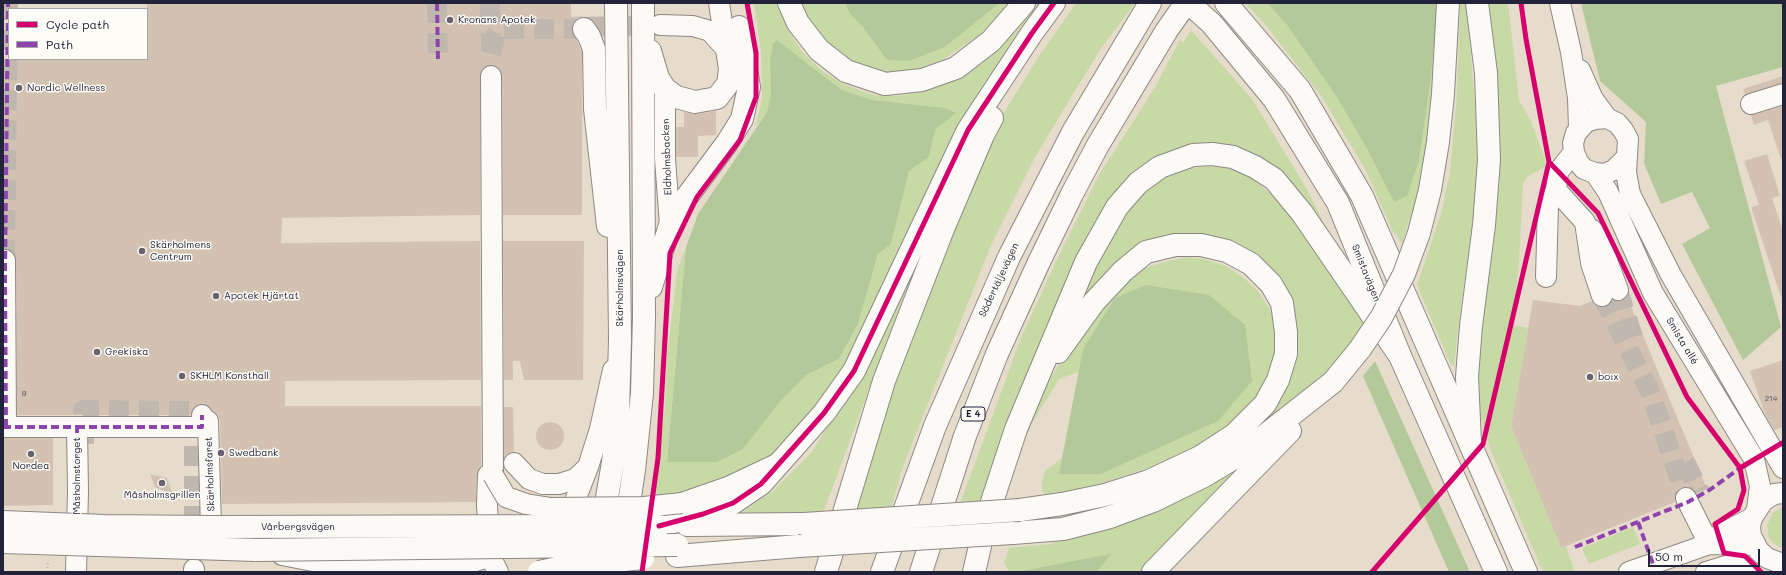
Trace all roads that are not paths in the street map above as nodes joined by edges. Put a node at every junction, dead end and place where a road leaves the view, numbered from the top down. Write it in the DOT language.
graph roads {
  1 [pos="616,3"];
  2 [pos="643,3"];
  3 [pos="789,3"];
  4 [pos="1024,3"];
  5 [pos="1054,3"];
  6 [pos="1060,3"];
  7 [pos="1187,3"];
  8 [pos="1226,3"];
  9 [pos="1448,3"];
  10 [pos="1477,3"];
  11 [pos="1560,3"];
  12 [pos="1147,8"];
  13 [pos="728,13"];
  14 [pos="651,25"];
  15 [pos="693,26"];
  16 [pos="584,29"];
  17 [pos="735,52"];
  18 [pos="1571,52"];
  19 [pos="491,76"];
  20 [pos="727,85"];
  21 [pos="665,89"];
  22 [pos="1783,94"];
  23 [pos="1751,104"];
  24 [pos="1606,118"];
  25 [pos="1579,129"];
  26 [pos="1574,152"];
  27 [pos="1626,158"];
  28 [pos="1589,171"];
  29 [pos="1556,190"];
  30 [pos="670,225"];
  31 [pos="4,269"];
  32 [pos="1546,277"];
  33 [pos="620,284"];
  34 [pos="1610,293"];
  35 [pos="644,317"];
  36 [pos="620,339"];
  37 [pos="1400,356"];
  38 [pos="1037,380"];
  39 [pos="1333,382"];
  40 [pos="5,427"];
  41 [pos="76,427"];
  42 [pos="1470,442"];
  43 [pos="782,461"];
  44 [pos="514,463"];
  45 [pos="588,467"];
  46 [pos="1783,468"];
  47 [pos="490,475"];
  48 [pos="1783,493"];
  49 [pos="1693,495"];
  50 [pos="551,508"];
  51 [pos="1754,513"];
  52 [pos="3,522"];
  53 [pos="593,526"];
  54 [pos="659,526"];
  55 [pos="212,527"];
  56 [pos="3,542"];
  57 [pos="1709,544"];
  58 [pos="1757,548"];
  59 [pos="256,550"];
  60 [pos="677,550"];
  61 [pos="494,564"];
  62 [pos="1783,564"];
  63 [pos="81,570"];
  64 [pos="539,572"];
  65 [pos="565,572"];
  66 [pos="595,572"];
  67 [pos="619,572"];
  68 [pos="826,572"];
  69 [pos="882,572"];
  70 [pos="921,572"];
  71 [pos="974,572"];
  72 [pos="1153,572"];
  73 [pos="1496,572"];
  74 [pos="1526,572"];
  75 [pos="1629,572"];
  76 [pos="1706,572"];
  77 [pos="1749,572"];
  78 [pos="1770,572"];
  1 -- 33 [label="main road, Skärholmsvägen"];
  2 -- 14 [label="main road"];
  3 -- 4 [label="main road"];
  5 -- 43 [label="main road"];
  6 -- 68 [label="main road"];
  7 -- 37 [label="main road, Smistavägen"];
  7 -- 70 [label="main road, E 4"];
  8 -- 42 [label="main road"];
  9 -- 39 [label="main road, bridge"];
  10 -- 42 [label="main road"];
  11 -- 18 [label="street"];
  12 -- 69 [label="main road, Södertäljevägen"];
  13 -- 15 [label="street"];
  13 -- 17 [label="main road"];
  14 -- 15 [label="street"];
  14 -- 21 [label="main road"];
  14 -- 35 [label="main road"];
  15 -- 17 [label="street"];
  16 -- 33 [label="main road"];
  17 -- 20 [label="street"];
  17 -- 30 [label="main road"];
  18 -- 24 [label="street"];
  18 -- 25 [label="street"];
  19 -- 47 [label="street"];
  20 -- 21 [label="main road"];
  21 -- 30 [label="street, Eldholmsbacken"];
  22 -- 23 [label="street"];
  24 -- 25 [label="street"];
  24 -- 27 [label="street"];
  25 -- 26 [label="street"];
  26 -- 28 [label="street, Smista allé"];
  26 -- 29 [label="street"];
  27 -- 28 [label="street"];
  27 -- 46 [label="street"];
  28 -- 29 [label="street"];
  28 -- 51 [label="street, Smista allé"];
  29 -- 32 [label="street"];
  29 -- 34 [label="street"];
  30 -- 35 [label="main road"];
  31 -- 40 [label="street"];
  33 -- 36 [label="main road, Skärholmsvägen"];
  35 -- 67 [label="main road"];
  36 -- 45 [label="street"];
  36 -- 66 [label="main road, Skärholmsvägen"];
  37 -- 38 [label="main road"];
  37 -- 73 [label="main road, Smistavägen"];
  38 -- 54 [label="main road, bridge"];
  38 -- 71 [label="main road"];
  39 -- 60 [label="main road, bridge"];
  39 -- 72 [label="main road"];
  40 -- 41 [label="street, Måsholmstorget"];
  41 -- 55 [label="street, Skärholmsfaret"];
  41 -- 63 [label="street, Måsholmstorget"];
  42 -- 74 [label="main road"];
  43 -- 50 [label="street, bridge"];
  43 -- 54 [label="main road"];
  44 -- 45 [label="street"];
  45 -- 65 [label="street"];
  47 -- 50 [label="street, bridge"];
  47 -- 61 [label="street"];
  48 -- 51 [label="street"];
  49 -- 57 [label="street"];
  50 -- 53 [label="street, bridge"];
  51 -- 57 [label="street"];
  51 -- 58 [label="street, Smista allé"];
  52 -- 55 [label="main road, Vårbergsvägen, bridge"];
  53 -- 54 [label="main road, Vårbergsvägen, bridge"];
  53 -- 55 [label="main road, Vårbergsvägen, bridge"];
  56 -- 59 [label="main road, bridge"];
  57 -- 58 [label="street"];
  57 -- 75 [label="street"];
  58 -- 62 [label="street"];
  58 -- 78 [label="street, Smista allé"];
  59 -- 60 [label="main road, bridge"];
  59 -- 61 [label="street"];
  60 -- 64 [label="main road, bridge"];
  76 -- 77 [label="street"];
}
